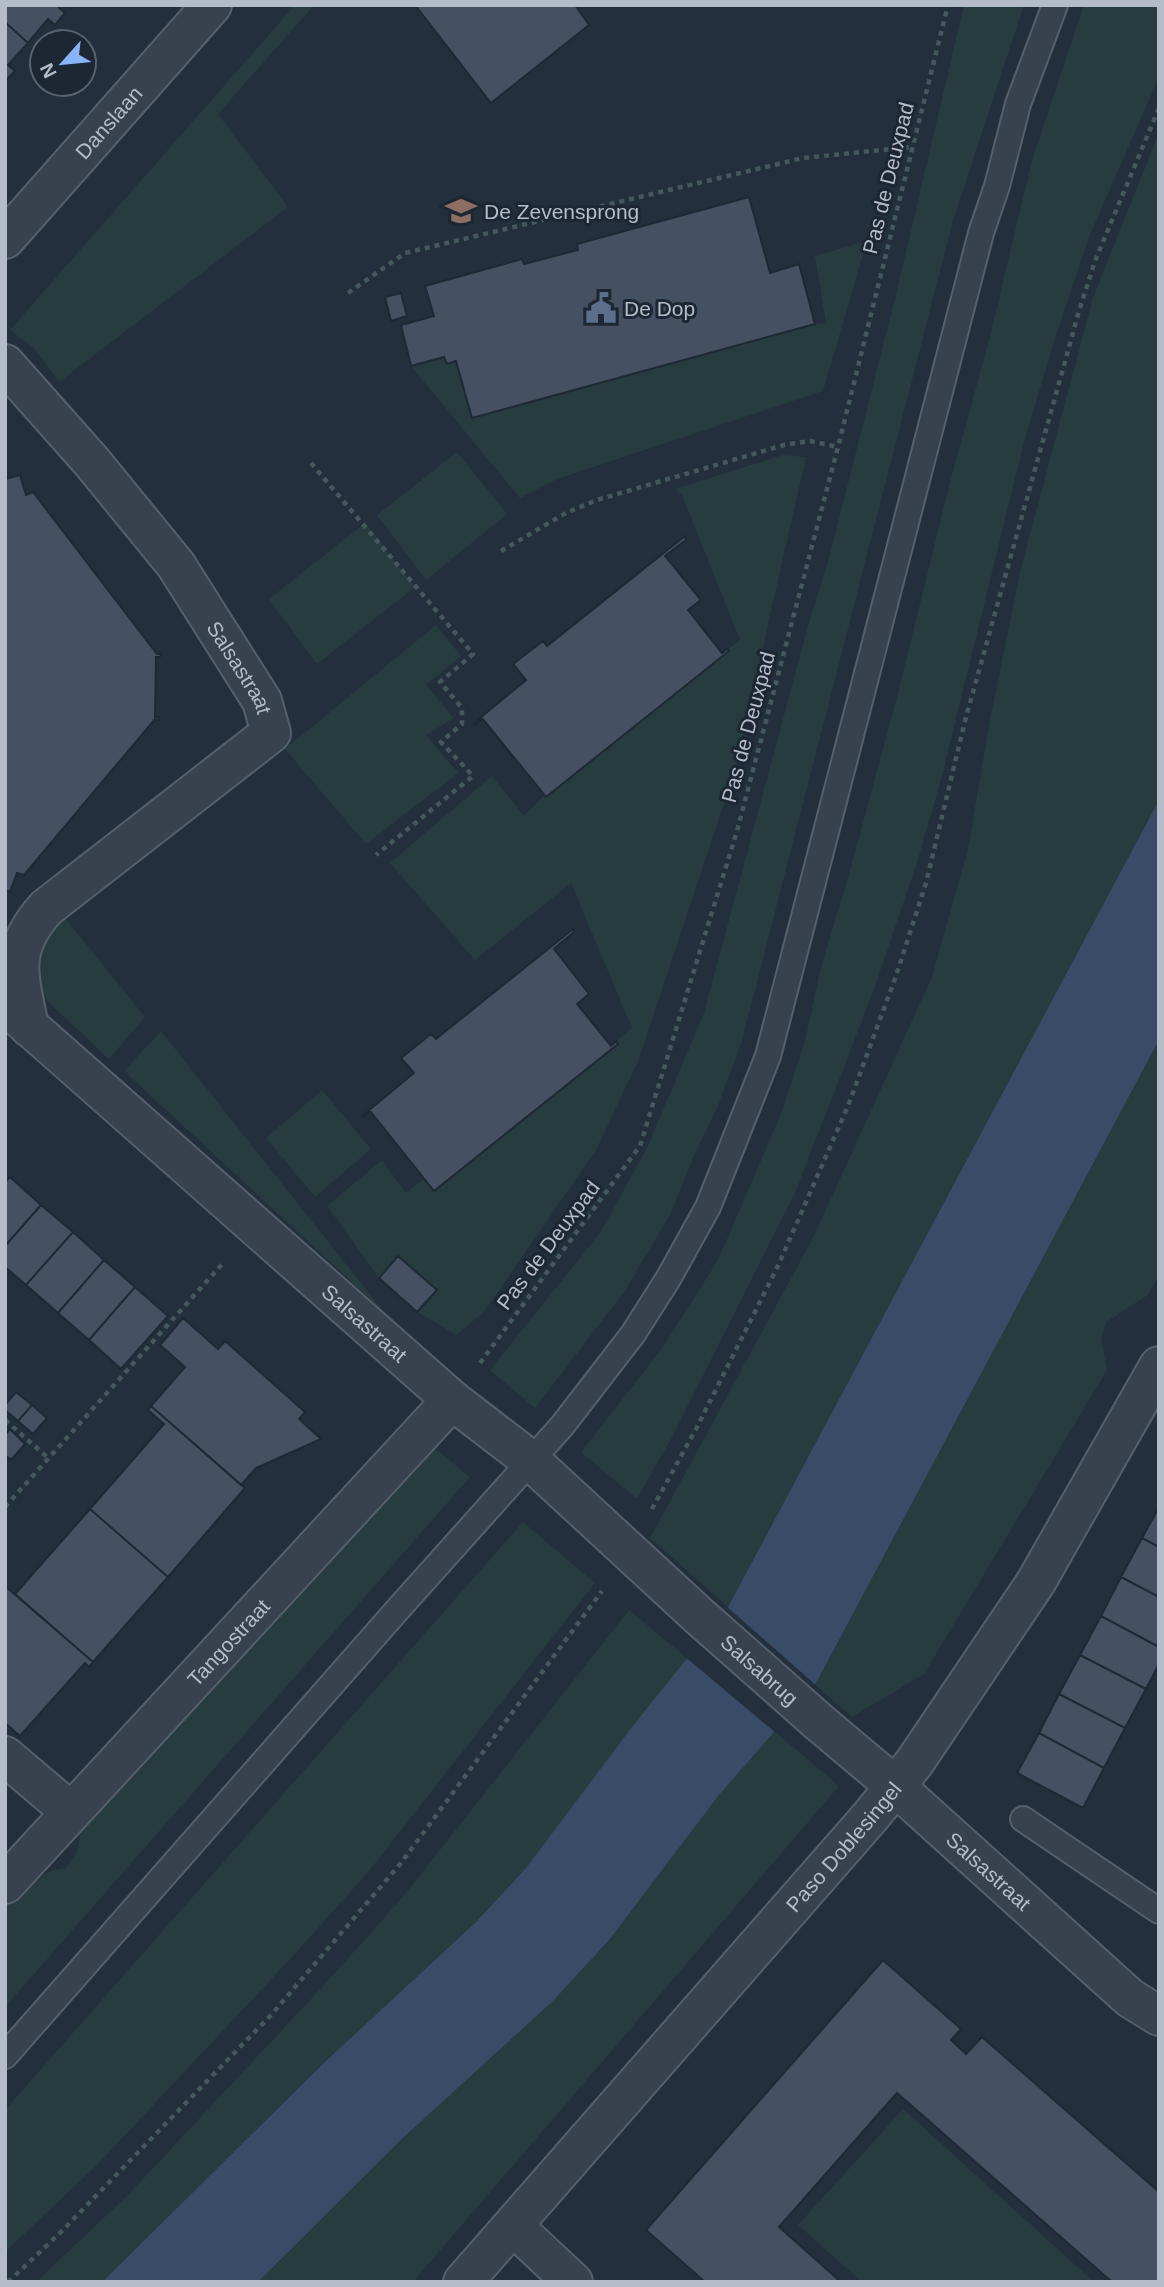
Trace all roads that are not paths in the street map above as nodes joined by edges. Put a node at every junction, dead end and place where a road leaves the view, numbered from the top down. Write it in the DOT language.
graph roads {
  1 [pos="212,5"];
  2 [pos="1055,5"];
  3 [pos="5,239"];
  4 [pos="5,364"];
  5 [pos="17,936"];
  6 [pos="17,1016"];
  7 [pos="1159,1366"];
  8 [pos="452,1400"];
  9 [pos="530,1460"];
  10 [pos="699,1616"];
  11 [pos="820,1723"];
  12 [pos="5,1756"];
  13 [pos="895,1786"];
  14 [pos="71,1812"];
  15 [pos="1023,1819"];
  16 [pos="5,1884"];
  17 [pos="1159,1911"];
  18 [pos="1159,2016"];
  19 [pos="5,2056"];
  20 [pos="513,2226"];
  21 [pos="463,2282"];
  22 [pos="573,2282"];
  1 -- 3 [label="street, Danslaan"];
  2 -- 9 [label="lane"];
  4 -- 5 [label="street, Salsastraat"];
  5 -- 6 [label="street, Salsastraat"];
  6 -- 8 [label="street, Salsastraat"];
  7 -- 13 [label="street, Paso Doblesingel"];
  8 -- 9 [label="street, Salsastraat"];
  8 -- 14 [label="street, Tangostraat"];
  9 -- 10 [label="street, Salsastraat"];
  9 -- 19 [label="lane"];
  10 -- 11 [label="street, Salsabrug"];
  11 -- 13 [label="street, Salsastraat"];
  12 -- 14 [label="street"];
  13 -- 18 [label="street, Salsastraat"];
  13 -- 20 [label="street, Paso Doblesingel"];
  14 -- 16 [label="street, Tangostraat"];
  15 -- 17 [label="lane"];
  20 -- 21 [label="street, Paso Doblesingel"];
  20 -- 22 [label="street"];
}
